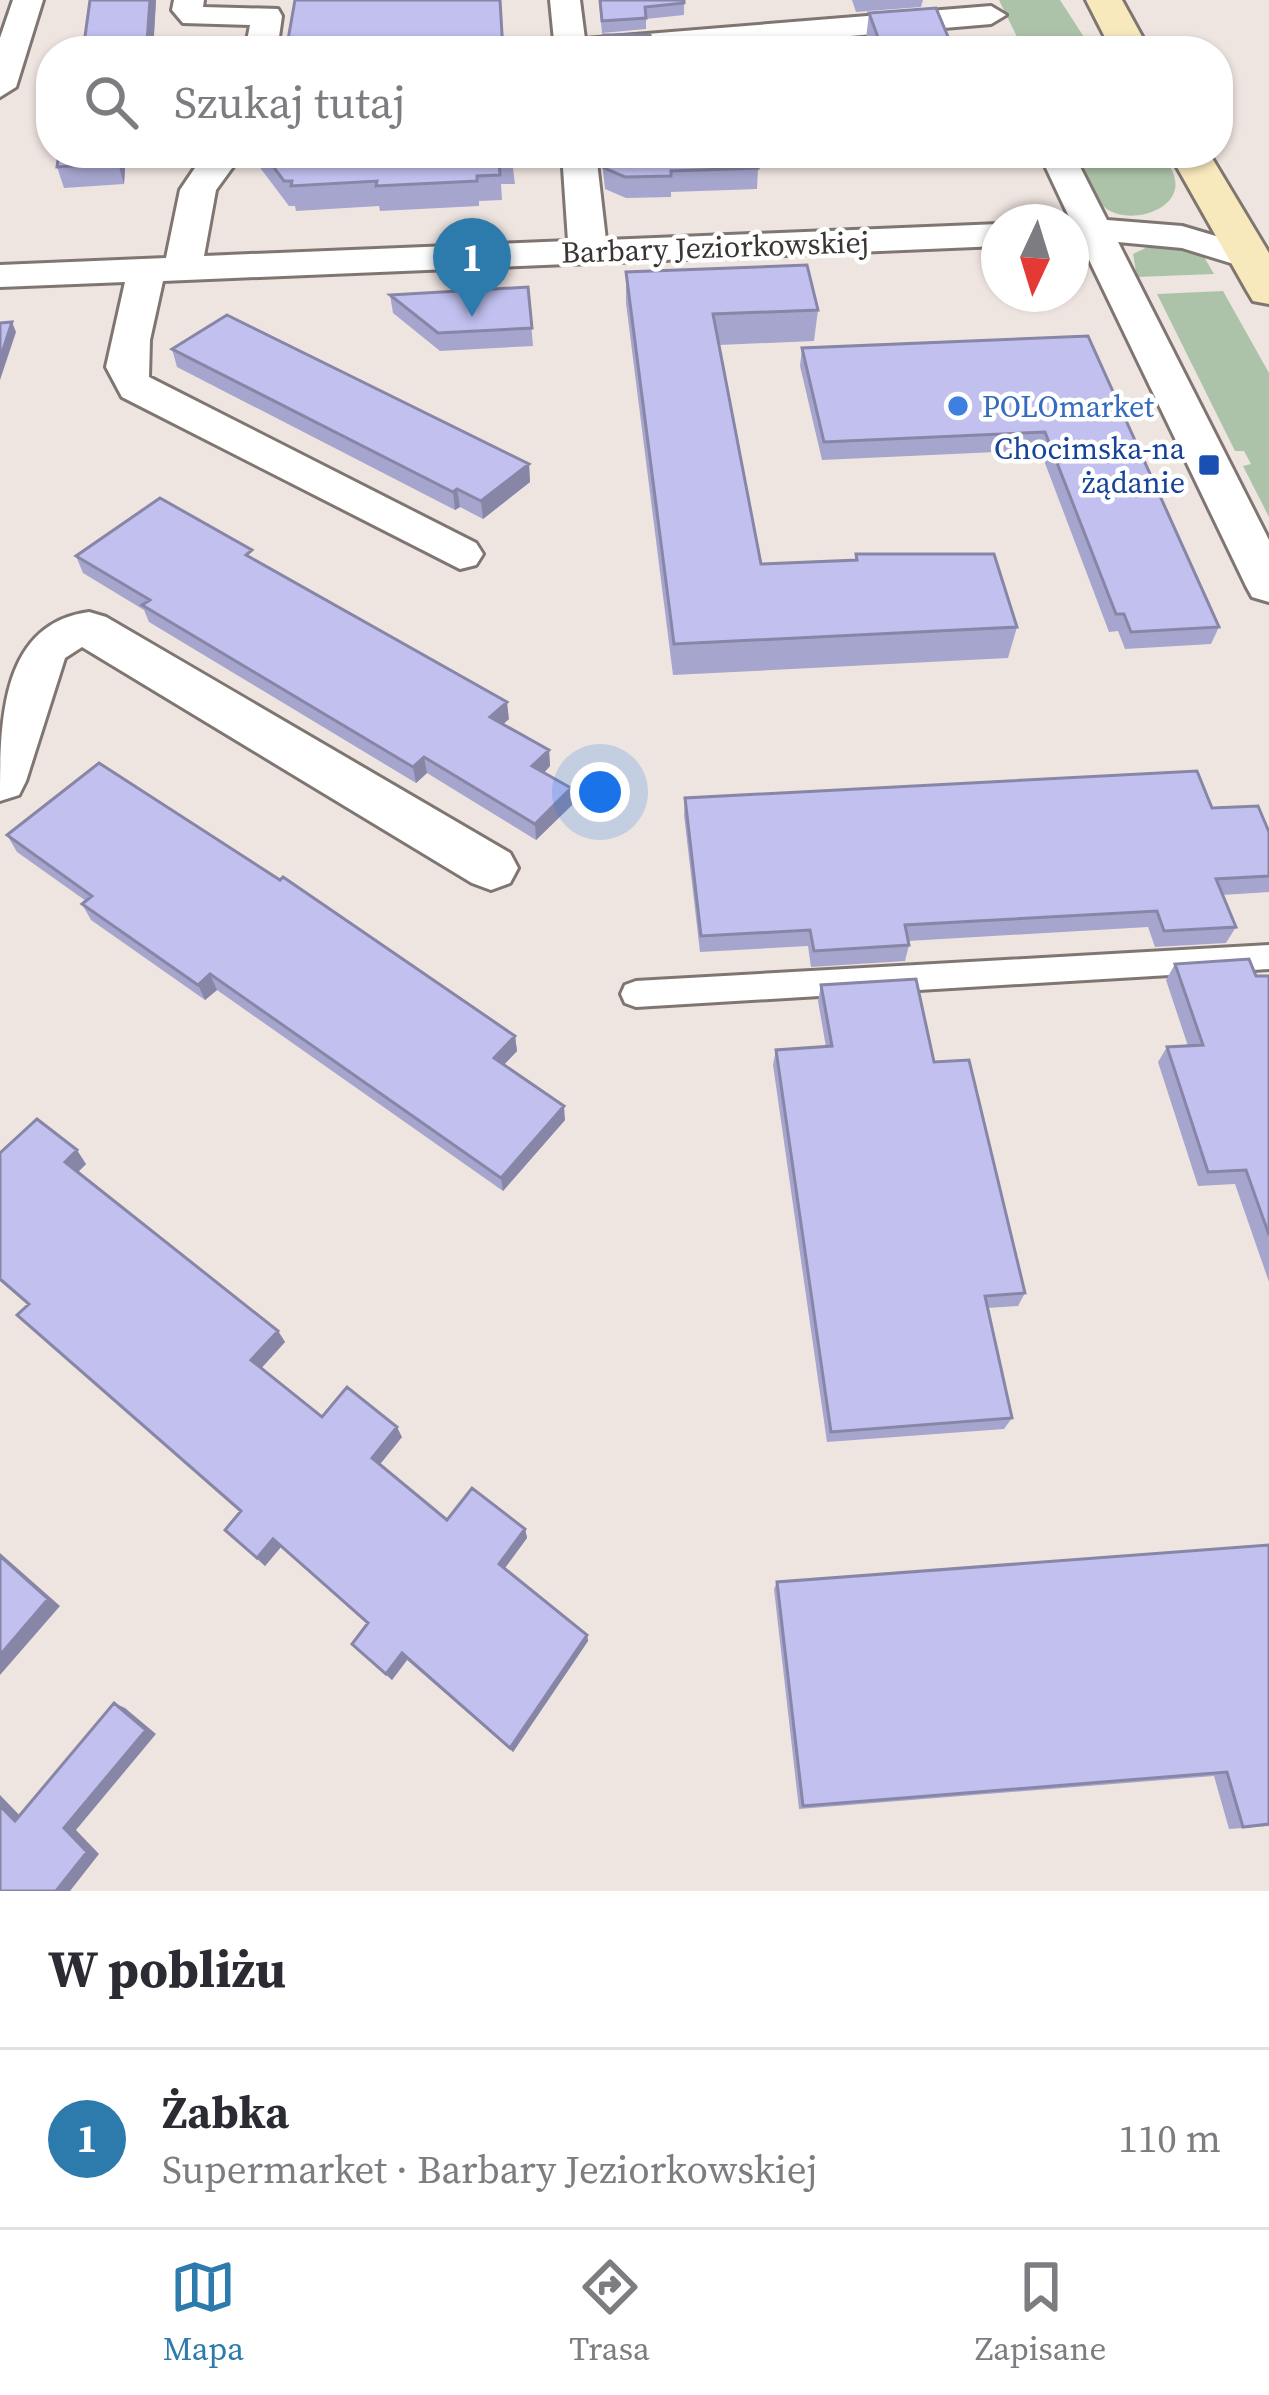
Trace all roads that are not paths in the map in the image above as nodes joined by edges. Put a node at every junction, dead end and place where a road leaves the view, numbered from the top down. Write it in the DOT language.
graph roads {
  1 [pos="28,0"];
  2 [pos="190,0"];
  3 [pos="565,0"];
  4 [pos="1104,0"];
  5 [pos="987,8"];
  6 [pos="264,36"];
  7 [pos="569,36"];
  8 [pos="710,36"];
  9 [pos="1001,36"];
  10 [pos="1123,36"];
  11 [pos="0,87"];
  12 [pos="207,168"];
  13 [pos="580,168"];
  14 [pos="1061,168"];
  15 [pos="1199,171"];
  16 [pos="1073,204"];
  17 [pos="1144,229"];
  18 [pos="1089,231"];
  19 [pos="981,236"];
  20 [pos="1089,244"];
  21 [pos="588,252"];
  22 [pos="165,269"];
  23 [pos="1259,275"];
  24 [pos="0,276"];
  25 [pos="460,554"];
  26 [pos="1269,586"];
  27 [pos="0,781"];
  28 [pos="491,868"];
  29 [pos="1269,957"];
  30 [pos="636,994"];
  1 -- 11 [label="street"];
  2 -- 6 [label="street"];
  3 -- 7 [label="street"];
  4 -- 10 [label="main road"];
  5 -- 8 [label="street"];
  5 -- 9 [label="street"];
  12 -- 22 [label="street"];
  13 -- 21 [label="street"];
  14 -- 16 [label="street"];
  15 -- 17 [label="street"];
  15 -- 23 [label="main road"];
  17 -- 18 [label="street"];
  17 -- 23 [label="street"];
  19 -- 21 [label="street, Barbary Jeziorkowskiej"];
  20 -- 26 [label="street"];
  21 -- 22 [label="street, Barbary Jeziorkowskiej"];
  22 -- 24 [label="street, Barbary Jeziorkowskiej"];
  22 -- 25 [label="street"];
  27 -- 28 [label="street"];
  29 -- 30 [label="lane"];
}
